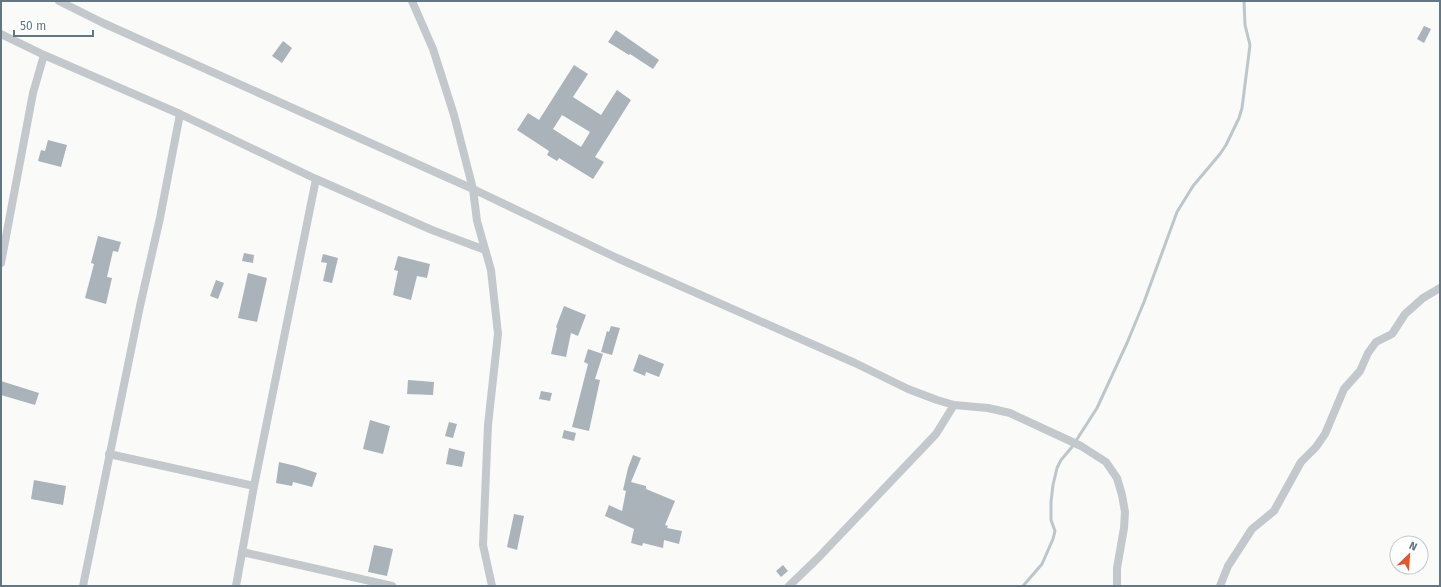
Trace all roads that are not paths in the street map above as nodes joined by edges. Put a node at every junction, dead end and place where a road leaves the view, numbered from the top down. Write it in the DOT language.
graph roads {
  1 [pos="59,1"];
  2 [pos="412,1"];
  3 [pos="1,34"];
  4 [pos="44,55"];
  5 [pos="180,114"];
  6 [pos="316,179"];
  7 [pos="473,189"];
  8 [pos="485,250"];
  9 [pos="1,263"];
  10 [pos="1440,288"];
  11 [pos="954,405"];
  12 [pos="109,454"];
  13 [pos="254,486"];
  14 [pos="242,552"];
  15 [pos="83,586"];
  16 [pos="236,586"];
  17 [pos="392,586"];
  18 [pos="492,586"];
  19 [pos="790,586"];
  20 [pos="1117,586"];
  21 [pos="1220,586"];
  1 -- 7 [label="street"];
  2 -- 7 [label="street"];
  3 -- 4 [label="street"];
  4 -- 5 [label="street"];
  4 -- 9 [label="street"];
  5 -- 6 [label="street"];
  5 -- 12 [label="street"];
  6 -- 8 [label="street"];
  6 -- 13 [label="street"];
  7 -- 8 [label="street"];
  7 -- 11 [label="street"];
  8 -- 18 [label="street"];
  10 -- 21 [label="street"];
  11 -- 19 [label="street"];
  11 -- 20 [label="street"];
  12 -- 13 [label="street"];
  12 -- 15 [label="street"];
  13 -- 14 [label="street"];
  14 -- 16 [label="street"];
  14 -- 17 [label="street"];
}
